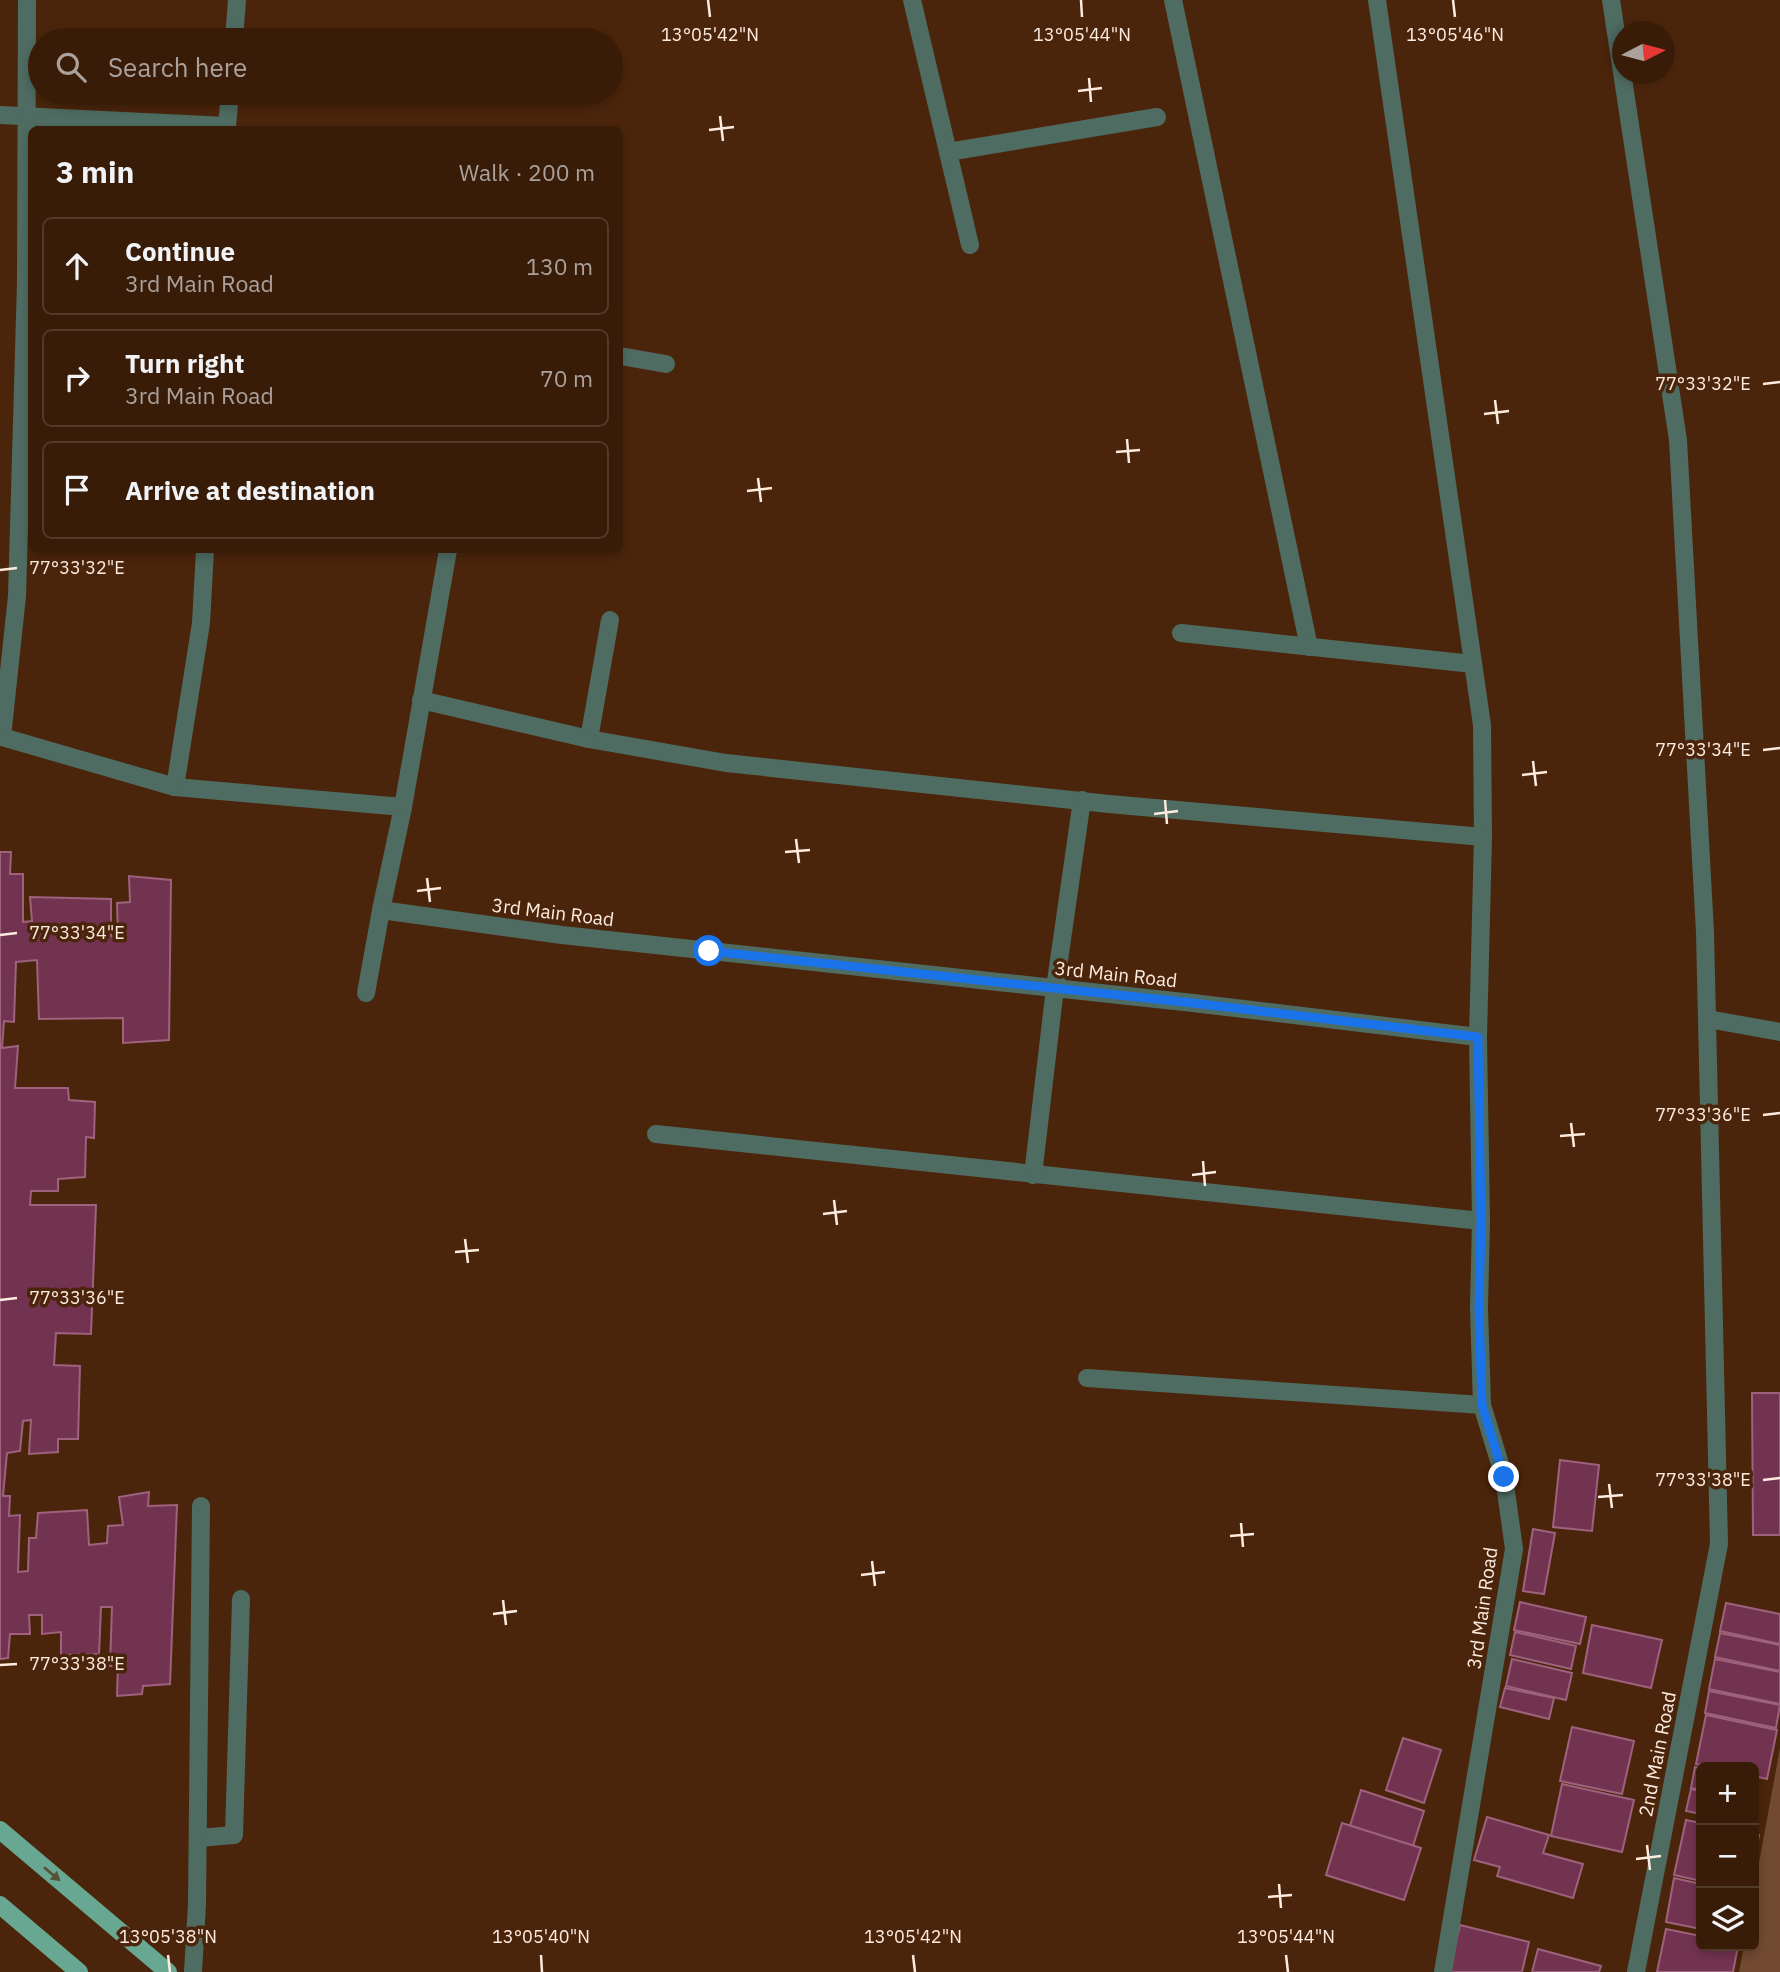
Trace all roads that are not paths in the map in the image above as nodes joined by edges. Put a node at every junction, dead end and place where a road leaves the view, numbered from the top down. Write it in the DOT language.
graph roads {
  1 [pos="27,0"];
  2 [pos="237,0"];
  3 [pos="912,0"];
  4 [pos="1174,0"];
  5 [pos="1377,0"];
  6 [pos="1611,0"];
  7 [pos="235,28"];
  8 [pos="229,105"];
  9 [pos="0,115"];
  10 [pos="26,116"];
  11 [pos="1157,117"];
  12 [pos="194,126"];
  13 [pos="227,126"];
  14 [pos="948,152"];
  15 [pos="970,245"];
  16 [pos="623,356"];
  17 [pos="666,363"];
  18 [pos="205,553"];
  19 [pos="446,553"];
  20 [pos="610,620"];
  21 [pos="1181,633"];
  22 [pos="1309,647"];
  23 [pos="1473,664"];
  24 [pos="421,700"];
  25 [pos="1,737"];
  26 [pos="589,738"];
  27 [pos="176,787"];
  28 [pos="1082,800"];
  29 [pos="403,807"];
  30 [pos="1483,837"];
  31 [pos="381,910"];
  32 [pos="1055,988"];
  33 [pos="366,993"];
  34 [pos="1709,1019"];
  35 [pos="1780,1032"];
  36 [pos="1478,1037"];
  37 [pos="656,1134"];
  38 [pos="1032,1174"];
  39 [pos="1481,1222"];
  40 [pos="1087,1378"];
  41 [pos="1482,1405"];
  42 [pos="201,1506"];
  43 [pos="241,1599"];
  44 [pos="0,1830"];
  45 [pos="198,1838"];
  46 [pos="0,1905"];
  47 [pos="79,1972"];
  48 [pos="168,1972"];
  49 [pos="193,1972"];
  50 [pos="1443,1972"];
  51 [pos="1636,1972"];
  1 -- 10 [label="street"];
  2 -- 7 [label="street"];
  3 -- 14 [label="street"];
  4 -- 22 [label="street"];
  5 -- 23 [label="street"];
  6 -- 34 [label="street, 2nd Main Road"];
  8 -- 13 [label="street"];
  9 -- 10 [label="street"];
  10 -- 12 [label="street"];
  10 -- 25 [label="street"];
  11 -- 14 [label="street"];
  14 -- 15 [label="street"];
  16 -- 17 [label="street"];
  18 -- 27 [label="street"];
  19 -- 24 [label="street"];
  20 -- 26 [label="street"];
  21 -- 22 [label="street"];
  22 -- 23 [label="street"];
  23 -- 30 [label="street"];
  24 -- 26 [label="street"];
  24 -- 29 [label="street"];
  25 -- 27 [label="street"];
  26 -- 28 [label="street"];
  27 -- 29 [label="street"];
  28 -- 30 [label="street"];
  28 -- 32 [label="street"];
  29 -- 31 [label="street"];
  30 -- 36 [label="street"];
  31 -- 32 [label="street, 3rd Main Road"];
  31 -- 33 [label="street"];
  32 -- 36 [label="street, 3rd Main Road"];
  32 -- 38 [label="street"];
  34 -- 35 [label="street"];
  34 -- 51 [label="street, 2nd Main Road"];
  36 -- 39 [label="street, 3rd Main Road"];
  37 -- 38 [label="street"];
  38 -- 39 [label="street"];
  39 -- 41 [label="street, 3rd Main Road"];
  40 -- 41 [label="street"];
  41 -- 50 [label="street, 3rd Main Road"];
  42 -- 45 [label="street"];
  43 -- 45 [label="street"];
  44 -- 48 [label="main road, one-way"];
  45 -- 49 [label="street"];
  46 -- 47 [label="main road"];
}
